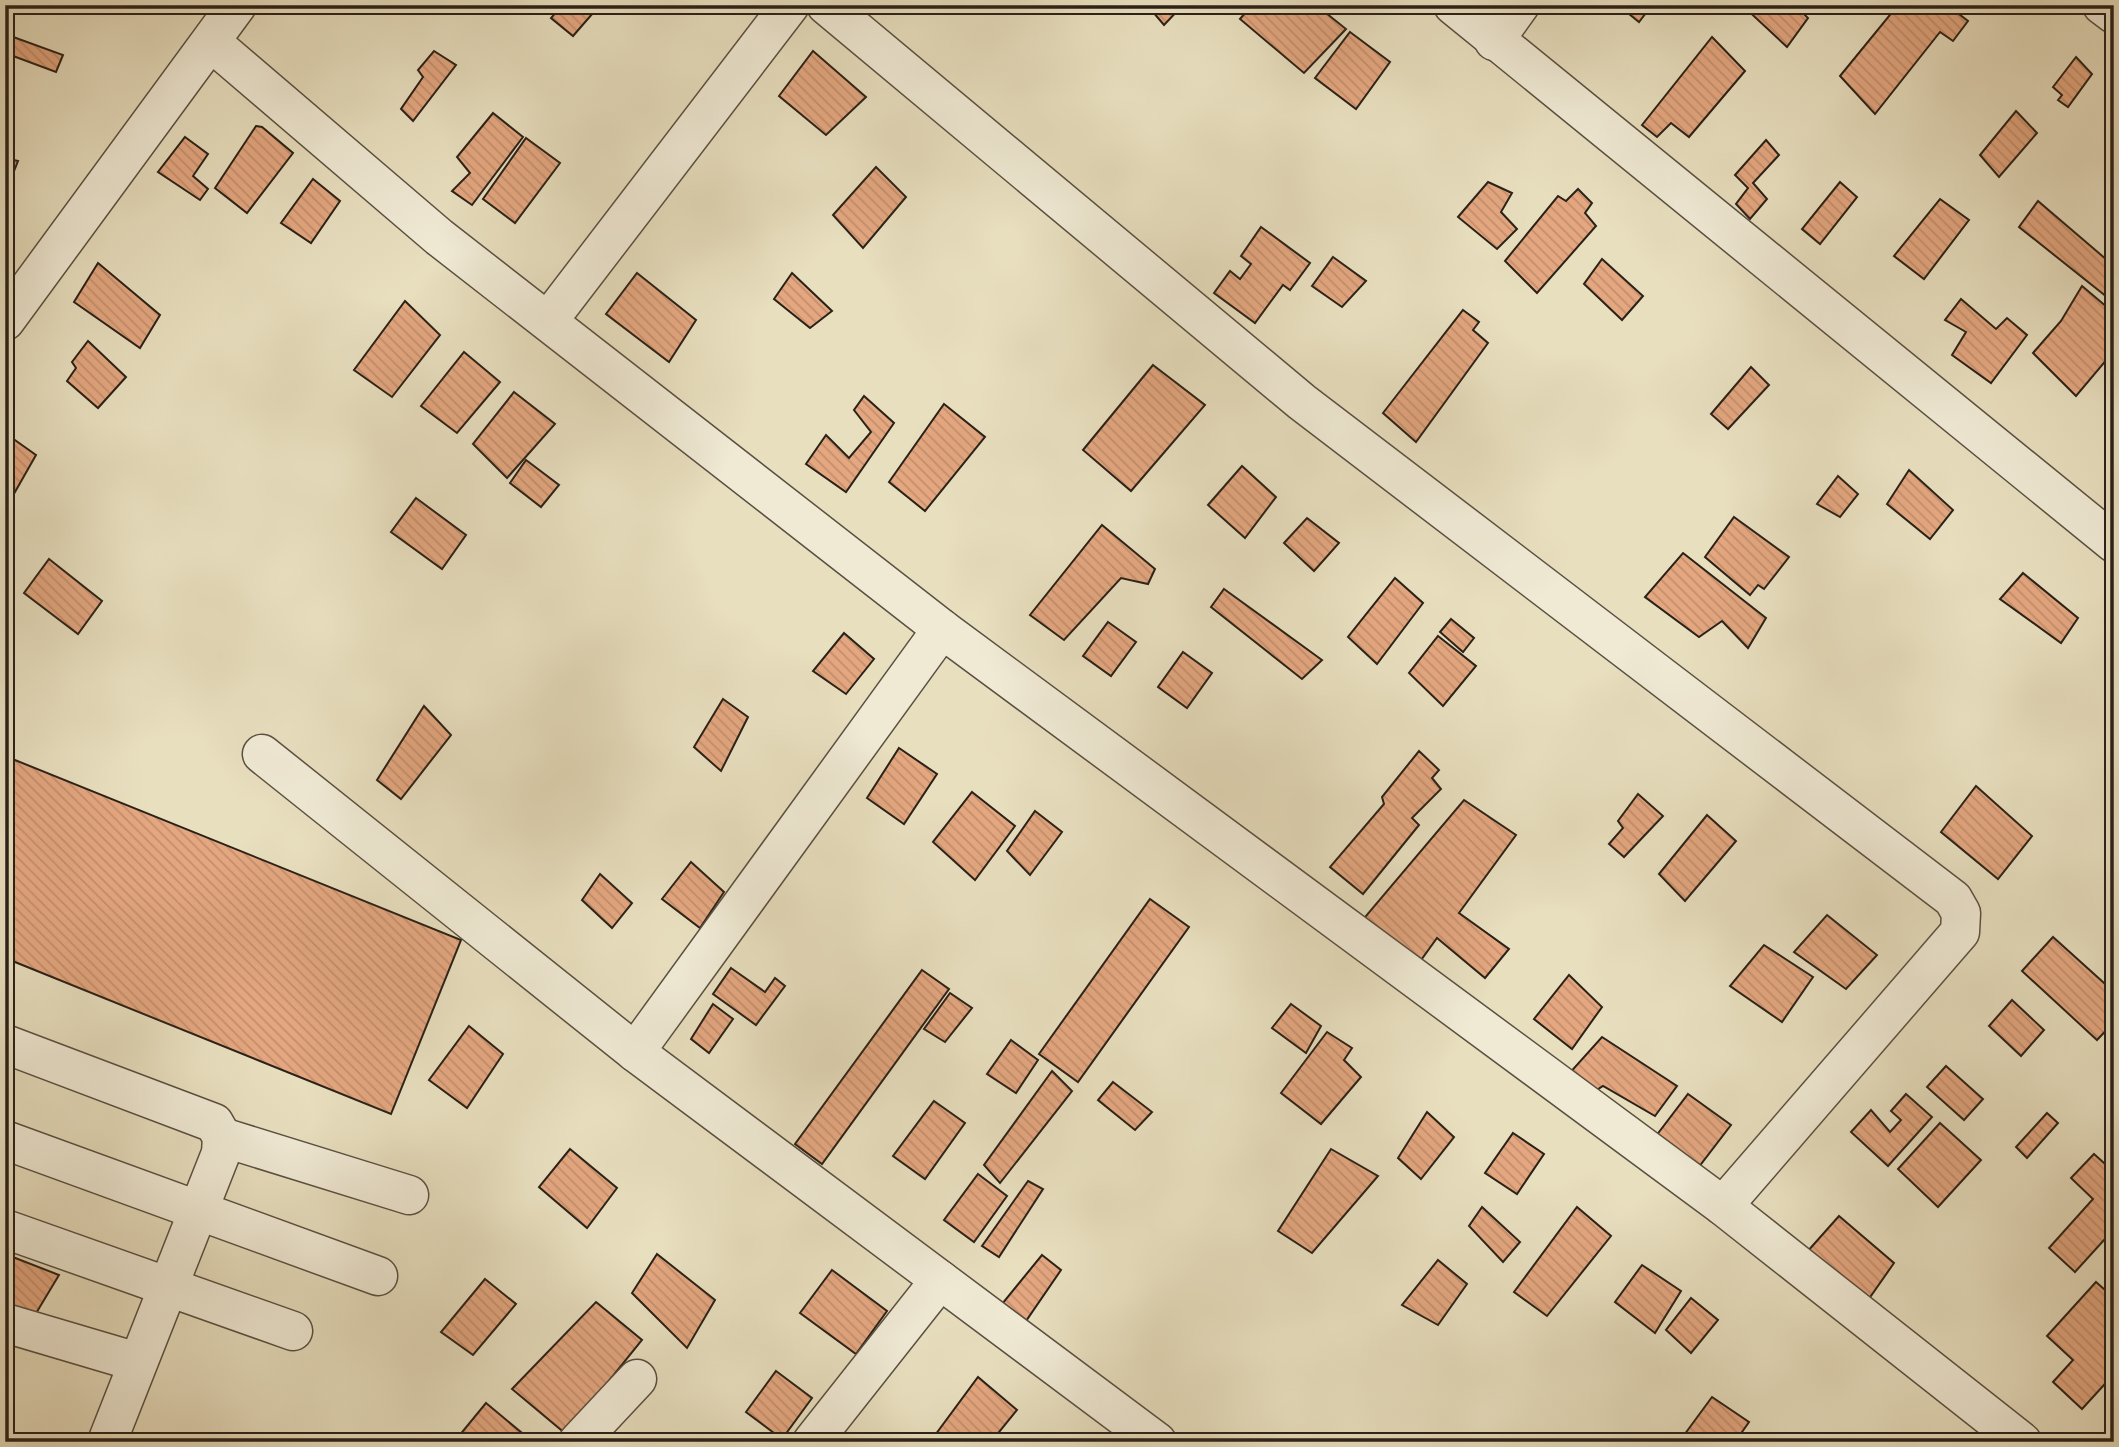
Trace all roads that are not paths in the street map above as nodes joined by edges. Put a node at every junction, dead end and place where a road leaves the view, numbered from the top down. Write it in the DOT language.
graph roads {
  1 [pos="237,5"];
  2 [pos="790,5"];
  3 [pos="826,5"];
  4 [pos="1453,5"];
  5 [pos="1520,5"];
  6 [pos="2102,5"];
  7 [pos="2114,14"];
  8 [pos="1494,41"];
  9 [pos="211,42"];
  10 [pos="5,321"];
  11 [pos="548,321"];
  12 [pos="2114,543"];
  13 [pos="942,629"];
  14 [pos="262,754"];
  15 [pos="5,1044"];
  16 [pos="635,1052"];
  17 [pos="222,1137"];
  18 [pos="5,1140"];
  19 [pos="409,1195"];
  20 [pos="1723,1206"];
  21 [pos="198,1209"];
  22 [pos="5,1229"];
  23 [pos="378,1276"];
  24 [pos="940,1280"];
  25 [pos="167,1286"];
  26 [pos="5,1323"];
  27 [pos="293,1331"];
  28 [pos="137,1362"];
  29 [pos="637,1379"];
  30 [pos="107,1442"];
  31 [pos="578,1442"];
  32 [pos="812,1442"];
  33 [pos="1157,1442"];
  34 [pos="2022,1442"];
  1 -- 9 [label="street"];
  2 -- 11 [label="street"];
  3 -- 20 [label="street"];
  4 -- 8 [label="street"];
  5 -- 8 [label="street"];
  6 -- 7 [label="street"];
  8 -- 12 [label="street"];
  9 -- 10 [label="street"];
  9 -- 11 [label="street"];
  11 -- 13 [label="street"];
  13 -- 16 [label="street"];
  13 -- 20 [label="street"];
  14 -- 16 [label="street"];
  15 -- 17 [label="street"];
  16 -- 24 [label="street"];
  17 -- 19 [label="street"];
  17 -- 21 [label="street"];
  18 -- 21 [label="street"];
  20 -- 34 [label="street"];
  21 -- 23 [label="street"];
  21 -- 25 [label="street"];
  22 -- 25 [label="street"];
  24 -- 32 [label="street"];
  24 -- 33 [label="street"];
  25 -- 27 [label="street"];
  25 -- 28 [label="street"];
  26 -- 28 [label="street"];
  28 -- 30 [label="street"];
  29 -- 31 [label="street"];
}
